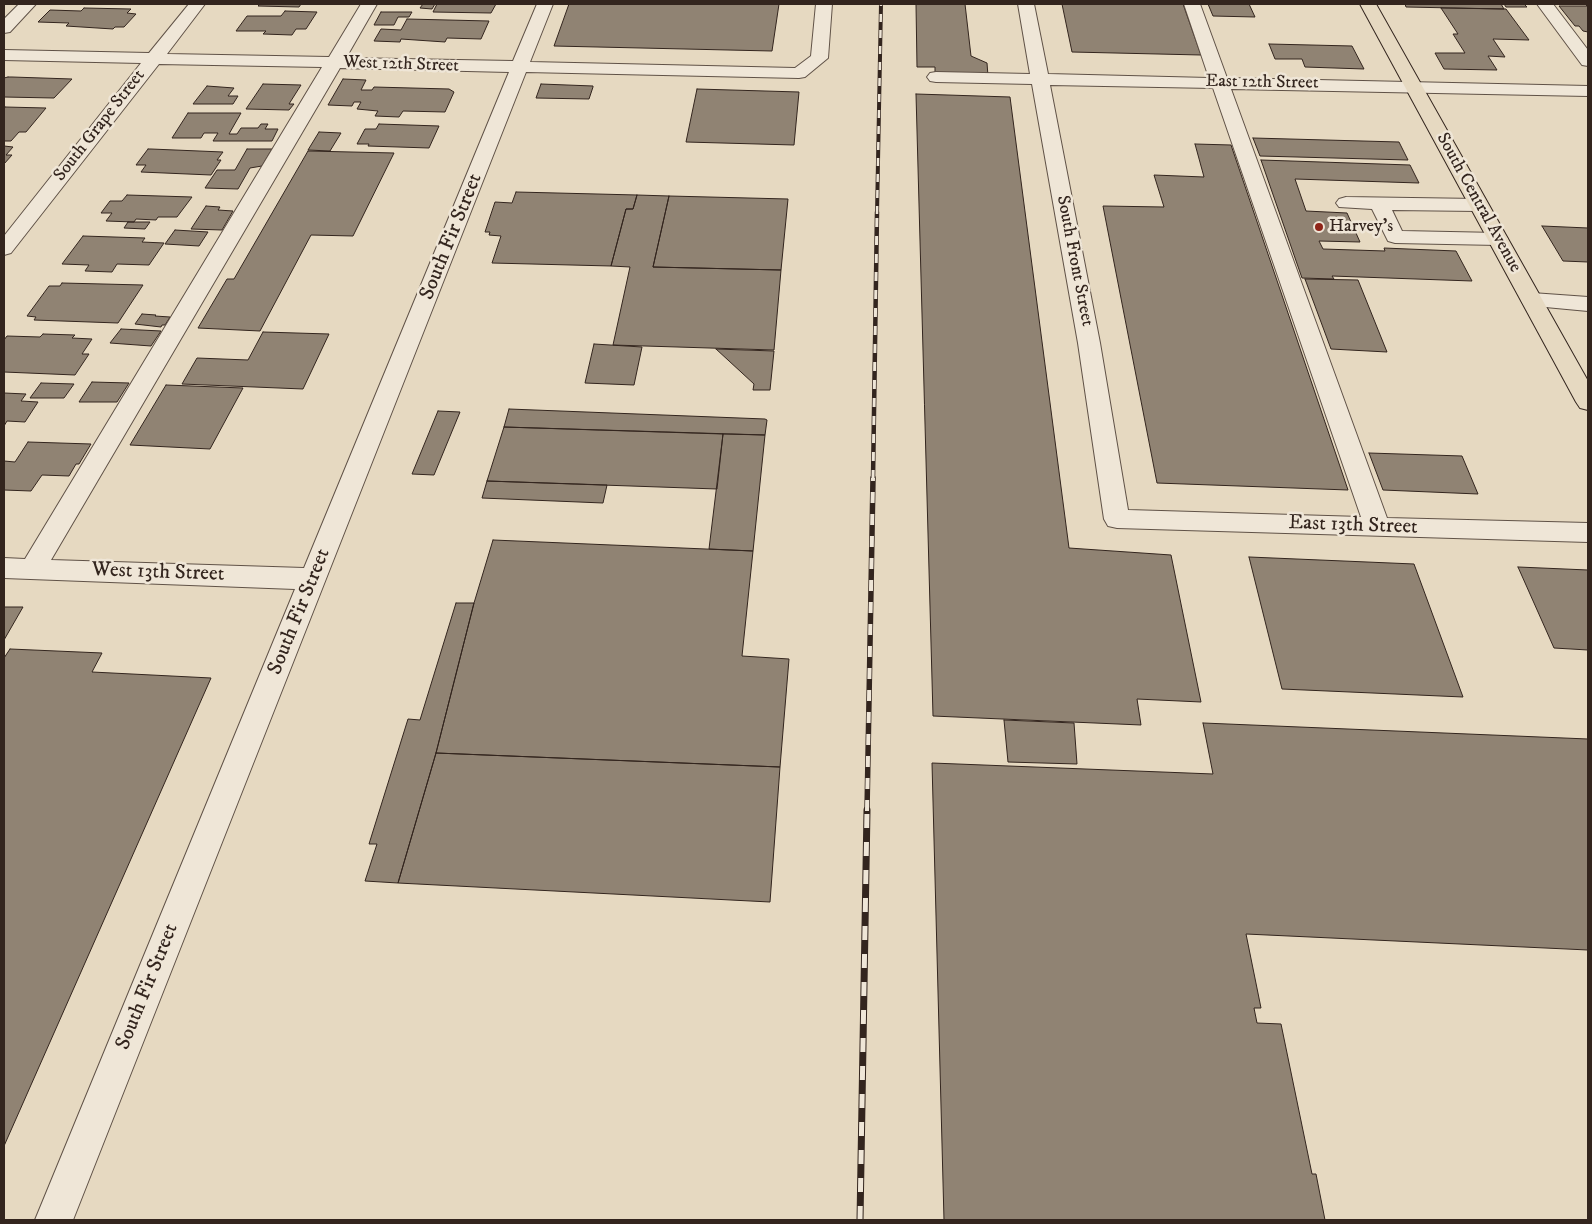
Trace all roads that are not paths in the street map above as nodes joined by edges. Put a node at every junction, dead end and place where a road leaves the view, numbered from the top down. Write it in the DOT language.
graph roads {
  1 [pos="28,4"];
  2 [pos="197,4"];
  3 [pos="369,4"];
  4 [pos="546,4"];
  5 [pos="824,4"];
  6 [pos="1026,4"];
  7 [pos="1192,4"];
  8 [pos="1368,4"];
  9 [pos="1545,4"];
  10 [pos="4,28"];
  11 [pos="4,55"];
  12 [pos="152,58"];
  13 [pos="1588,61"];
  14 [pos="334,62"];
  15 [pos="520,68"];
  16 [pos="936,77"];
  17 [pos="1040,78"];
  18 [pos="1220,82"];
  19 [pos="1413,86"];
  20 [pos="1588,91"];
  21 [pos="1346,203"];
  22 [pos="1378,203"];
  23 [pos="1478,205"];
  24 [pos="1498,240"];
  25 [pos="4,250"];
  26 [pos="1532,300"];
  27 [pos="1588,304"];
  28 [pos="1588,402"];
  29 [pos="1117,519"];
  30 [pos="1377,526"];
  31 [pos="1588,532"];
  32 [pos="4,568"];
  33 [pos="32,568"];
  34 [pos="313,579"];
  35 [pos="54,1220"];
  1 -- 10 [label="street"];
  2 -- 12 [label="street, South Grape Street"];
  3 -- 14 [label="street"];
  4 -- 15 [label="street, South Fir Street"];
  5 -- 15 [label="street, West 12th Street"];
  6 -- 17 [label="street, South Front Street"];
  7 -- 18 [label="street"];
  8 -- 19 [label="main road, South Central Avenue"];
  9 -- 13 [label="street"];
  11 -- 12 [label="street, West 12th Street"];
  12 -- 14 [label="street, West 12th Street"];
  12 -- 25 [label="street, South Grape Street"];
  14 -- 15 [label="street, West 12th Street"];
  14 -- 33 [label="street"];
  15 -- 34 [label="street, South Fir Street"];
  16 -- 17 [label="street, East 12th Street"];
  17 -- 18 [label="street, East 12th Street"];
  17 -- 29 [label="street, South Front Street"];
  18 -- 19 [label="street, East 12th Street"];
  18 -- 30 [label="street"];
  19 -- 20 [label="street, East 12th Street"];
  19 -- 23 [label="main road, South Central Avenue"];
  21 -- 22 [label="street"];
  22 -- 23 [label="street"];
  22 -- 24 [label="street"];
  23 -- 24 [label="main road, South Central Avenue"];
  24 -- 26 [label="main road, South Central Avenue"];
  26 -- 27 [label="street"];
  26 -- 28 [label="main road, South Central Avenue"];
  29 -- 30 [label="street, East 13th Street"];
  30 -- 31 [label="street, East 13th Street"];
  32 -- 33 [label="street, West 13th Street"];
  33 -- 34 [label="street, West 13th Street"];
  34 -- 35 [label="street, South Fir Street"];
}
